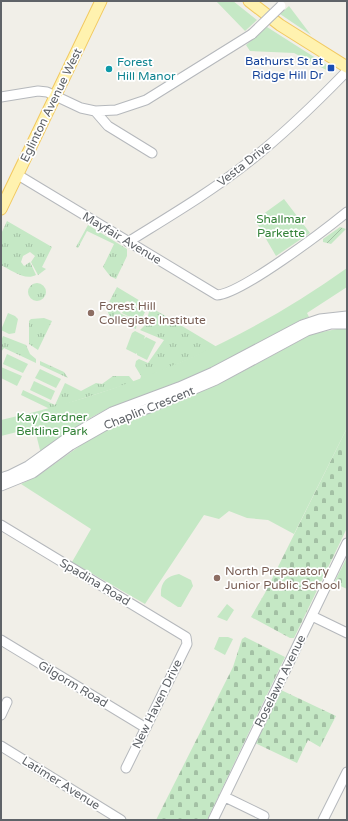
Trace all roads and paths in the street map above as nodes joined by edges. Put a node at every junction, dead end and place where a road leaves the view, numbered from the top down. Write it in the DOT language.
graph roads {
  1 [pos="101,1"];
  2 [pos="249,1"];
  3 [pos="284,4"];
  4 [pos="347,67"];
  5 [pos="347,71"];
  6 [pos="1,97"];
  7 [pos="56,97"];
  8 [pos="95,111"];
  9 [pos="152,153"];
  10 [pos="18,175"];
  11 [pos="1,209"];
  12 [pos="347,212"];
  13 [pos="128,242"];
  14 [pos="347,316"];
  15 [pos="347,324"];
  16 [pos="215,376"];
  17 [pos="1,478"];
  18 [pos="1,486"];
  19 [pos="1,525"];
  20 [pos="347,543"];
  21 [pos="312,616"];
  22 [pos="347,633"];
  23 [pos="1,640"];
  24 [pos="187,640"];
  25 [pos="7,702"];
  26 [pos="1,715"];
  27 [pos="146,728"];
  28 [pos="1,746"];
  29 [pos="126,768"];
  30 [pos="347,772"];
  31 [pos="225,797"];
  32 [pos="264,816"];
  33 [pos="121,820"];
  34 [pos="213,820"];
  35 [pos="323,820"];
  1 -- 7 [label="main road, Eglinton Avenue West"];
  2 -- 4 [label="main road"];
  3 -- 8 [label="street, bridge"];
  5 -- 13 [label="street, Vesta Drive"];
  6 -- 7 [label="street"];
  7 -- 8 [label="street"];
  7 -- 10 [label="main road, Eglinton Avenue West"];
  8 -- 9 [label="street"];
  10 -- 11 [label="main road, Eglinton Avenue West"];
  10 -- 13 [label="street, Mayfair Avenue"];
  12 -- 13 [label="street, Mayfair Avenue"];
  14 -- 16 [label="street, Chaplin Crescent"];
  15 -- 16 [label="street, Chaplin Crescent"];
  16 -- 17 [label="street, Chaplin Crescent"];
  16 -- 18 [label="street, Chaplin Crescent"];
  19 -- 24 [label="street, Spadina Road"];
  20 -- 21 [label="street, Roselawn Avenue"];
  21 -- 22 [label="street"];
  21 -- 31 [label="street, Roselawn Avenue"];
  23 -- 27 [label="street, Gilgorm Road"];
  24 -- 27 [label="street, New Haven Drive"];
  25 -- 26 [label="street"];
  27 -- 29 [label="street, New Haven Drive"];
  28 -- 33 [label="street, Latimer Avenue"];
  30 -- 35 [label="street"];
  31 -- 32 [label="street"];
  31 -- 34 [label="street, Roselawn Avenue"];
}
